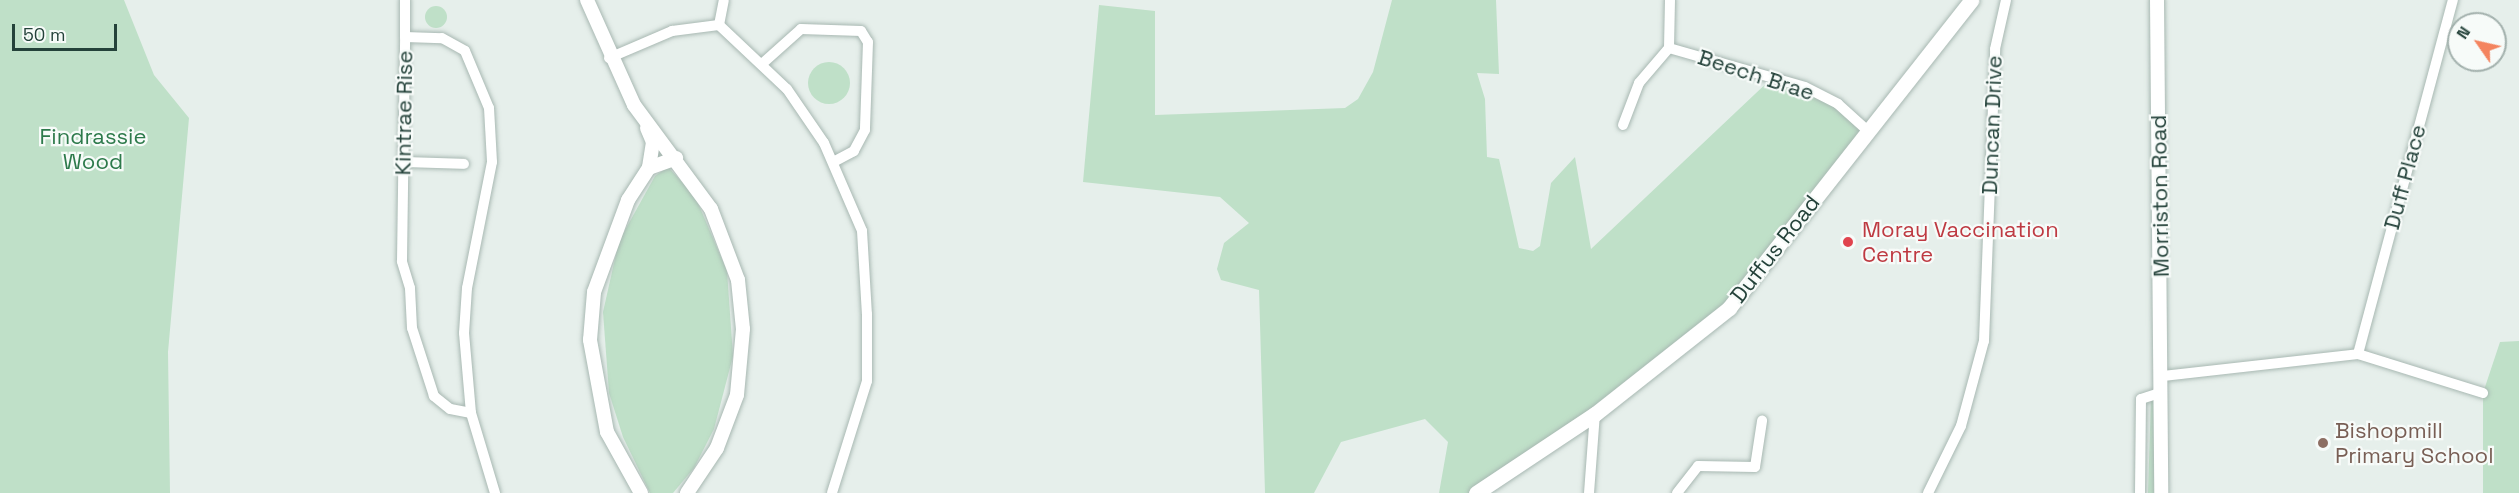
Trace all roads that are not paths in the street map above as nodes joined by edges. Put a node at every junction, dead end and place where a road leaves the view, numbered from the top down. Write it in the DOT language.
graph roads {
  1 [pos="405,0"];
  2 [pos="587,0"];
  3 [pos="724,0"];
  4 [pos="1670,0"];
  5 [pos="1971,0"];
  6 [pos="2006,0"];
  7 [pos="2157,0"];
  8 [pos="2453,0"];
  9 [pos="719,25"];
  10 [pos="405,37"];
  11 [pos="1669,48"];
  12 [pos="609,58"];
  13 [pos="763,63"];
  14 [pos="644,120"];
  15 [pos="1623,125"];
  16 [pos="1867,130"];
  17 [pos="676,158"];
  18 [pos="402,162"];
  19 [pos="833,162"];
  20 [pos="464,164"];
  21 [pos="649,168"];
  22 [pos="2358,354"];
  23 [pos="2163,376"];
  24 [pos="2162,392"];
  25 [pos="2483,393"];
  26 [pos="471,413"];
  27 [pos="1595,414"];
  28 [pos="1762,421"];
  29 [pos="495,493"];
  30 [pos="641,493"];
  31 [pos="687,493"];
  32 [pos="832,493"];
  33 [pos="1476,493"];
  34 [pos="1589,493"];
  35 [pos="1677,493"];
  36 [pos="1928,493"];
  37 [pos="2140,493"];
  38 [pos="2162,493"];
  1 -- 10 [label="street"];
  2 -- 12 [label="street"];
  3 -- 9 [label="street"];
  4 -- 11 [label="street, Beech Brae"];
  5 -- 16 [label="main road, Duffus Road"];
  6 -- 36 [label="street, Duncan Drive"];
  7 -- 23 [label="street, Morriston Road"];
  8 -- 22 [label="street, Duff Place"];
  9 -- 12 [label="street"];
  9 -- 13 [label="street"];
  10 -- 18 [label="street, Kintrae Rise"];
  10 -- 26 [label="street, Kintrae Rise"];
  11 -- 15 [label="street, Beech Brae"];
  11 -- 16 [label="street, Beech Brae"];
  12 -- 14 [label="street"];
  13 -- 19 [label="street"];
  13 -- 19 [label="street"];
  14 -- 17 [label="street"];
  14 -- 21 [label="street"];
  16 -- 27 [label="main road, Duffus Road"];
  17 -- 21 [label="street"];
  17 -- 31 [label="street"];
  18 -- 20 [label="street"];
  18 -- 26 [label="street, Kintrae Rise"];
  19 -- 32 [label="street"];
  21 -- 30 [label="street"];
  22 -- 23 [label="street"];
  22 -- 25 [label="street"];
  23 -- 24 [label="street, Morriston Road"];
  24 -- 37 [label="street"];
  24 -- 38 [label="street, Morriston Road"];
  26 -- 29 [label="street, Kintrae Rise"];
  27 -- 33 [label="main road, Duffus Road"];
  27 -- 34 [label="street"];
  28 -- 35 [label="street"];
}
